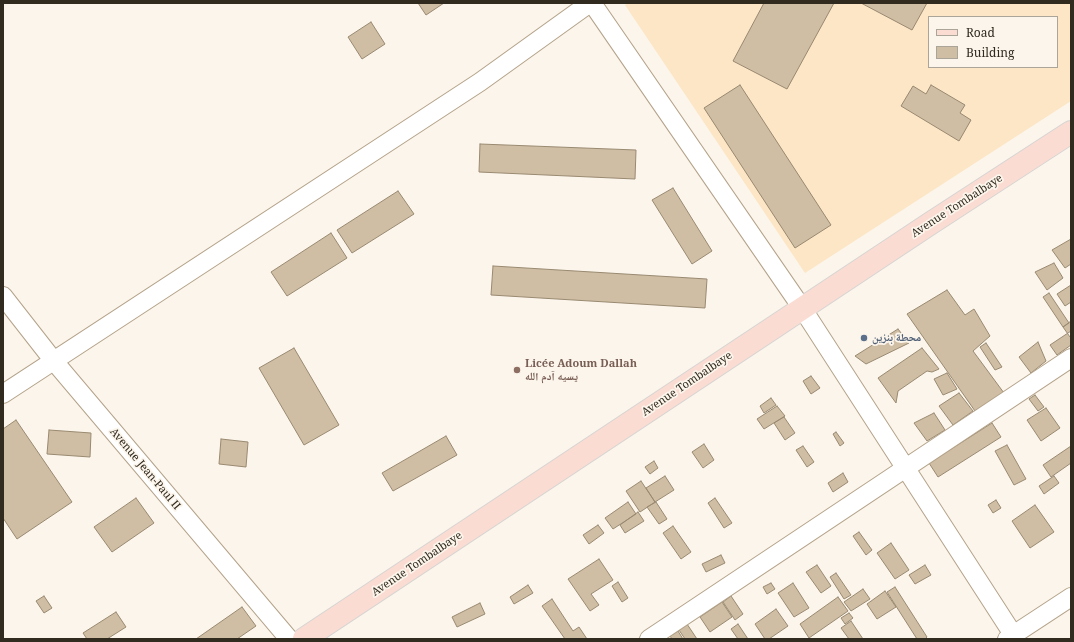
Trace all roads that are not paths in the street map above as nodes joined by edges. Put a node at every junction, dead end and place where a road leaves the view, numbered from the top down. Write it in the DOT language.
graph roads {
  1 [pos="591,3"];
  2 [pos="1071,132"];
  3 [pos="3,296"];
  4 [pos="802,308"];
  5 [pos="1071,358"];
  6 [pos="53,360"];
  7 [pos="3,394"];
  8 [pos="904,468"];
  9 [pos="1071,597"];
  10 [pos="1012,638"];
  11 [pos="289,639"];
  12 [pos="304,639"];
  13 [pos="649,639"];
  1 -- 4 [label="street"];
  1 -- 6 [label="street"];
  2 -- 4 [label="main road, Avenue Tombalbaye"];
  3 -- 6 [label="street, Avenue Jean-Paul II"];
  4 -- 8 [label="street"];
  4 -- 12 [label="main road, Avenue Tombalbaye"];
  5 -- 8 [label="street"];
  6 -- 7 [label="street"];
  6 -- 11 [label="street, Avenue Jean-Paul II"];
  8 -- 10 [label="street"];
  8 -- 13 [label="street"];
  9 -- 10 [label="street"];
}
